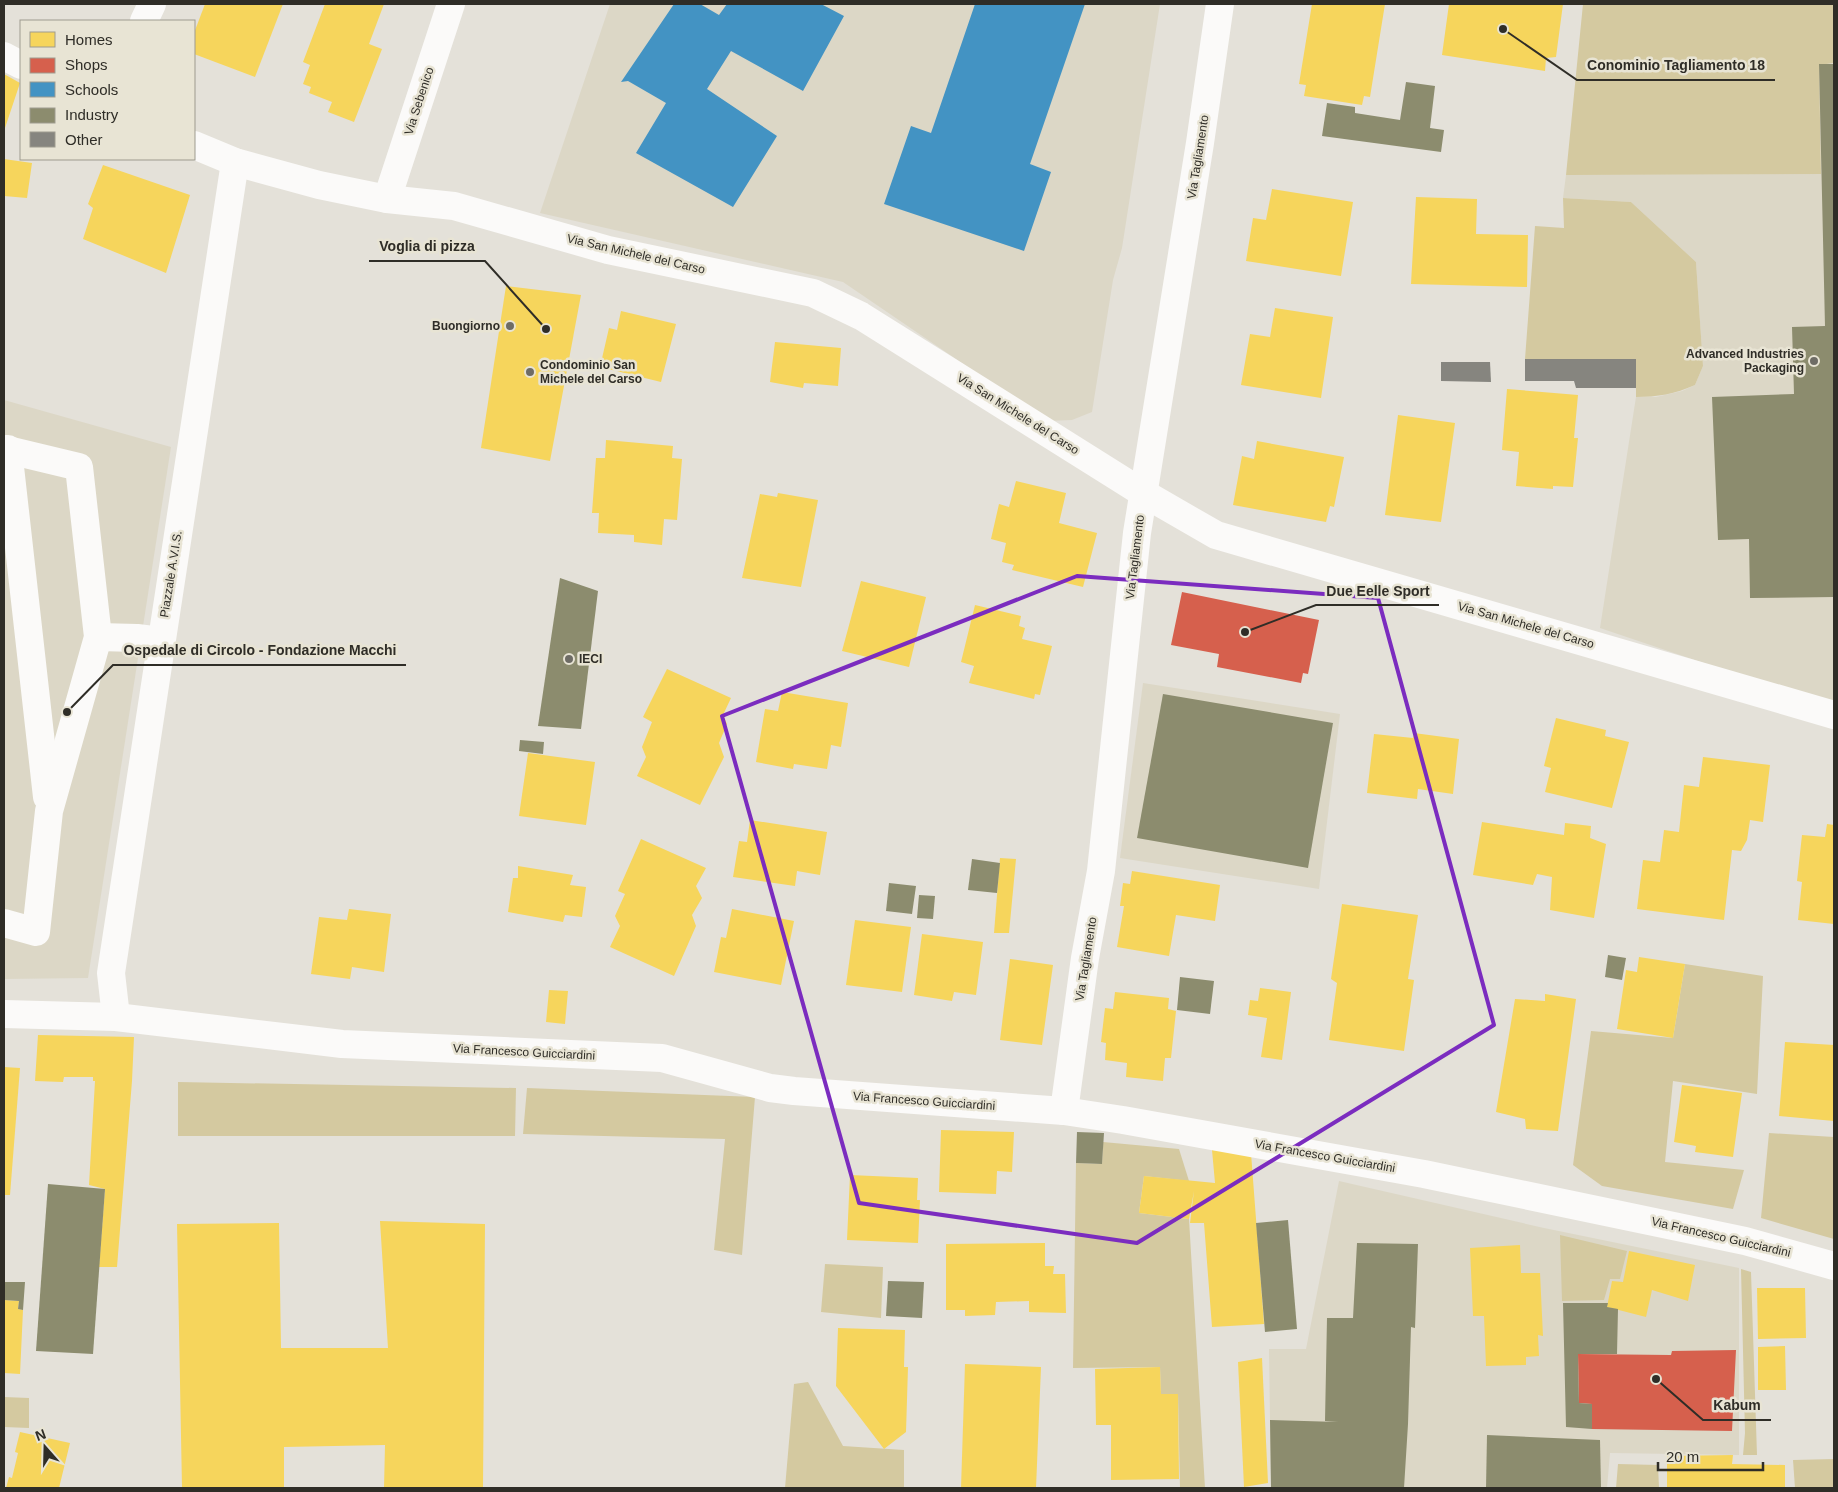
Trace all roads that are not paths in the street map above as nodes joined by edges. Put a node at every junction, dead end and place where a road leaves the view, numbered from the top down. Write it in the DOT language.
graph roads {
  1 [pos="152,4"];
  2 [pos="451,4"];
  3 [pos="1220,4"];
  4 [pos="144,20"];
  5 [pos="4,56"];
  6 [pos="20,64"];
  7 [pos="195,145"];
  8 [pos="235,162"];
  9 [pos="387,199"];
  10 [pos="6,449"];
  11 [pos="1144,493"];
  12 [pos="98,637"];
  13 [pos="161,641"];
  14 [pos="1834,715"];
  15 [pos="49,811"];
  16 [pos="4,924"];
  17 [pos="4,1014"];
  18 [pos="116,1017"];
  19 [pos="1064,1111"];
  20 [pos="1834,1266"];
  1 -- 4 [label="street"];
  2 -- 9 [label="street, Via Sebenico"];
  3 -- 11 [label="street, Via Tagliamento"];
  5 -- 6 [label="street"];
  7 -- 8 [label="street, Via San Michele del Carso"];
  8 -- 9 [label="street, Via San Michele del Carso"];
  8 -- 13 [label="street, Piazzale A.V.I.S."];
  9 -- 11 [label="street, Via San Michele del Carso"];
  10 -- 12 [label="street"];
  10 -- 15 [label="street"];
  11 -- 14 [label="street, Via San Michele del Carso"];
  11 -- 19 [label="street, Via Tagliamento"];
  12 -- 13 [label="street"];
  12 -- 15 [label="street"];
  13 -- 18 [label="street, Piazzale A.V.I.S."];
  15 -- 16 [label="street"];
  17 -- 18 [label="street, Via Francesco Guicciardini"];
  18 -- 19 [label="street, Via Francesco Guicciardini"];
  19 -- 20 [label="street, Via Francesco Guicciardini"];
}
